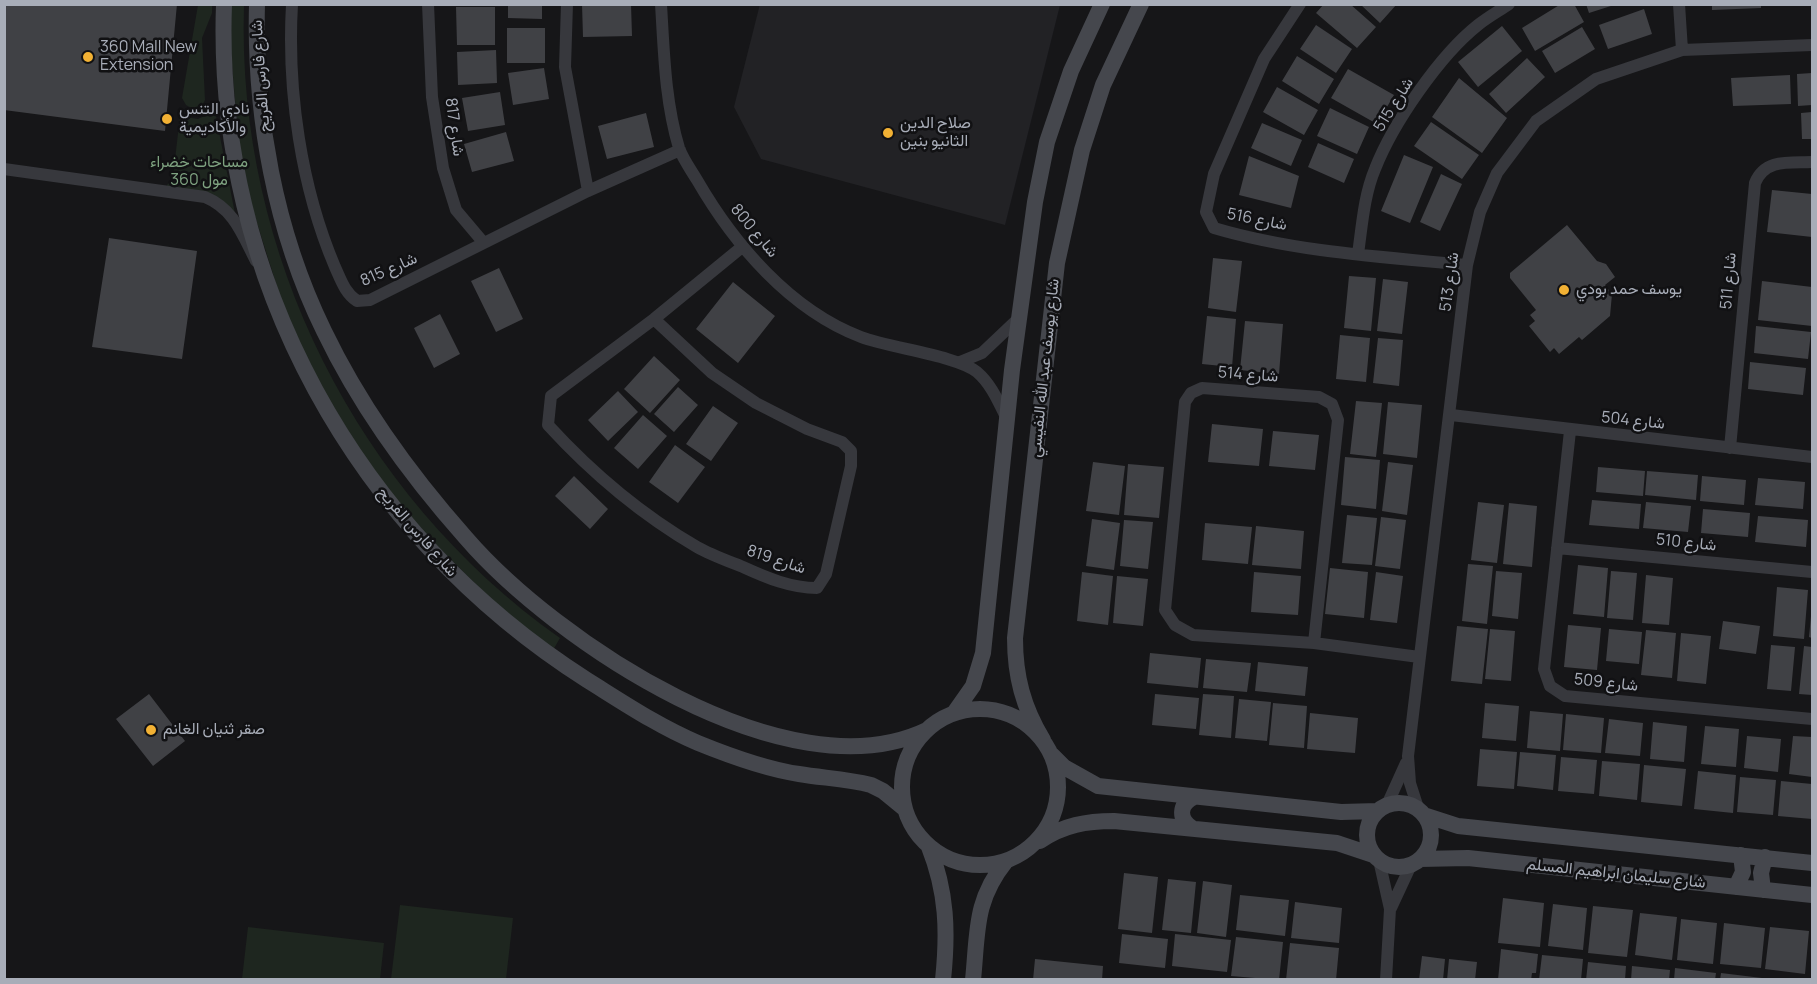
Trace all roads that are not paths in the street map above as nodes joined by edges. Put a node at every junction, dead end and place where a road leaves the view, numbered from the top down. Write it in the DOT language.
graph roads {
  1 [pos="224,4"];
  2 [pos="256,4"];
  3 [pos="292,4"];
  4 [pos="428,4"];
  5 [pos="567,4"];
  6 [pos="661,4"];
  7 [pos="1102,4"];
  8 [pos="1141,4"];
  9 [pos="1300,4"];
  10 [pos="1509,4"];
  11 [pos="1679,4"];
  12 [pos="1812,45"];
  13 [pos="1682,50"];
  14 [pos="680,150"];
  15 [pos="1812,162"];
  16 [pos="4,169"];
  17 [pos="588,191"];
  18 [pos="483,242"];
  19 [pos="742,246"];
  20 [pos="1358,254"];
  21 [pos="1467,265"];
  22 [pos="264,278"];
  23 [pos="1020,317"];
  24 [pos="654,319"];
  25 [pos="960,362"];
  26 [pos="1451,415"];
  27 [pos="1008,420"];
  28 [pos="1570,431"];
  29 [pos="1730,448"];
  30 [pos="1812,457"];
  31 [pos="1557,548"];
  32 [pos="1812,572"];
  33 [pos="1314,643"];
  34 [pos="1419,657"];
  35 [pos="954,713"];
  36 [pos="1812,719"];
  37 [pos="927,730"];
  38 [pos="1047,746"];
  39 [pos="1408,756"];
  40 [pos="1194,797"];
  41 [pos="1383,808"];
  42 [pos="905,809"];
  43 [pos="1421,813"];
  44 [pos="1192,828"];
  45 [pos="1032,846"];
  46 [pos="929,847"];
  47 [pos="1741,855"];
  48 [pos="1376,857"];
  49 [pos="1765,857"];
  50 [pos="1006,861"];
  51 [pos="1415,862"];
  52 [pos="1812,863"];
  53 [pos="1736,887"];
  54 [pos="1763,890"];
  55 [pos="1812,895"];
  56 [pos="1390,909"];
  57 [pos="943,980"];
  58 [pos="973,980"];
  59 [pos="1386,980"];
  1 -- 22 [label="street, شارع فارس الفريح"];
  2 -- 37 [label="street, شارع فارس الفريح"];
  3 -- 18 [label="street, شارع 815"];
  4 -- 18 [label="street, شارع 817"];
  5 -- 17 [label="street"];
  6 -- 14 [label="street, شارع 800"];
  7 -- 23 [label="street, شارع يوسف عبد الله النفيسي"];
  8 -- 38 [label="street, شارع يوسف عبد الله النفيسي"];
  9 -- 20 [label="street, شارع 516"];
  10 -- 20 [label="street, شارع 515"];
  11 -- 13 [label="street"];
  12 -- 13 [label="street, شارع 513"];
  13 -- 21 [label="street, شارع 513"];
  14 -- 17 [label="street, شارع 815"];
  14 -- 19 [label="street, شارع 800"];
  15 -- 29 [label="street, شارع 511"];
  16 -- 22 [label="street"];
  17 -- 18 [label="street, شارع 815"];
  19 -- 24 [label="street, شارع 819"];
  19 -- 25 [label="street, شارع 800"];
  20 -- 21 [label="street, شارع 516"];
  21 -- 26 [label="street, شارع 513"];
  22 -- 42 [label="street, شارع فارس الفريح"];
  23 -- 25 [label="street"];
  23 -- 27 [label="street, شارع يوسف عبد الله النفيسي"];
  24 -- 24 [label="street, شارع 819"];
  25 -- 27 [label="street, شارع 800"];
  26 -- 28 [label="street, شارع 504"];
  26 -- 34 [label="street, شارع 513"];
  27 -- 35 [label="street, شارع يوسف عبد الله النفيسي"];
  28 -- 29 [label="street, شارع 504"];
  28 -- 31 [label="street, شارع 509"];
  29 -- 30 [label="street, شارع 504"];
  31 -- 32 [label="street, شارع 510"];
  31 -- 36 [label="street, شارع 509"];
  33 -- 33 [label="street, شارع 514"];
  33 -- 34 [label="street, شارع 514"];
  34 -- 39 [label="street, شارع 513"];
  35 -- 37 [label="street"];
  35 -- 38 [label="street"];
  37 -- 42 [label="street"];
  38 -- 40 [label="street"];
  38 -- 45 [label="street"];
  39 -- 41 [label="street, شارع 513"];
  39 -- 43 [label="street, شارع 513"];
  40 -- 41 [label="street"];
  40 -- 44 [label="street"];
  41 -- 43 [label="street"];
  41 -- 48 [label="street"];
  42 -- 46 [label="street"];
  43 -- 47 [label="street, شارع سليمان ابراهيم المسلم"];
  43 -- 51 [label="street"];
  44 -- 45 [label="street"];
  44 -- 48 [label="street"];
  45 -- 50 [label="street"];
  46 -- 50 [label="street"];
  46 -- 57 [label="street"];
  47 -- 49 [label="street, شارع سليمان ابراهيم المسلم"];
  47 -- 53 [label="street"];
  48 -- 51 [label="street"];
  48 -- 56 [label="street"];
  49 -- 52 [label="street, شارع سليمان ابراهيم المسلم"];
  49 -- 54 [label="street"];
  50 -- 58 [label="street"];
  51 -- 53 [label="street, شارع سليمان ابراهيم المسلم"];
  51 -- 56 [label="street"];
  53 -- 54 [label="street, شارع سليمان ابراهيم المسلم"];
  54 -- 55 [label="street, شارع سليمان ابراهيم المسلم"];
  56 -- 59 [label="street"];
}
